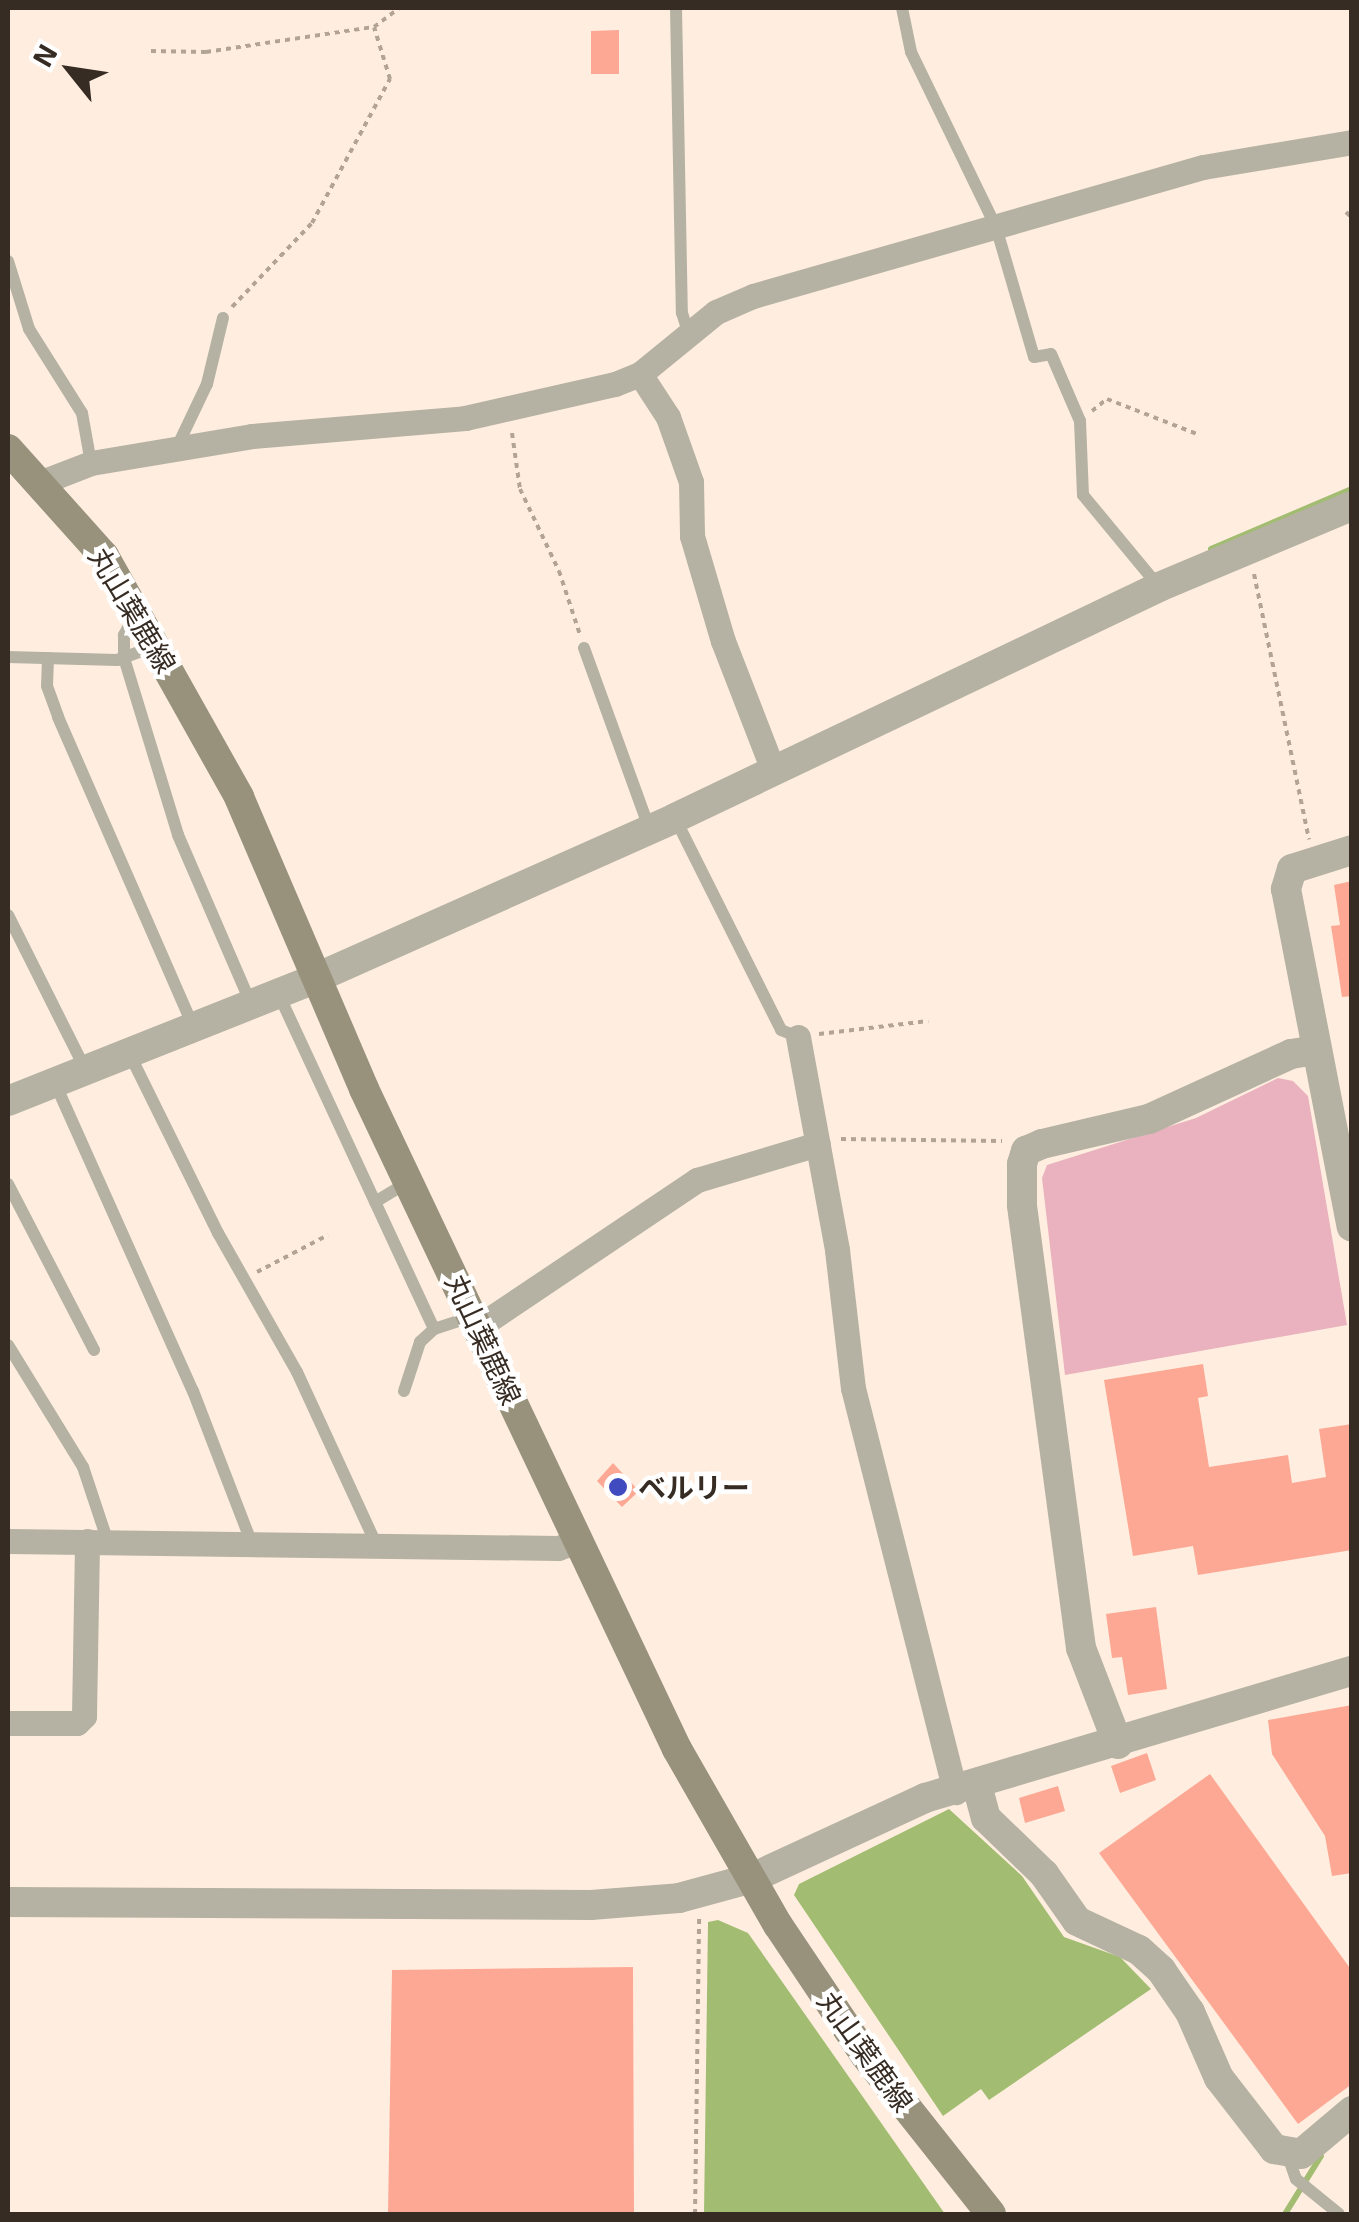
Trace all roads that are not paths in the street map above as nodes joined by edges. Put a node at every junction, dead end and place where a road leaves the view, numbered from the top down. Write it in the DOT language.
graph roads {
  1 [pos="676,8"];
  2 [pos="902,8"];
  3 [pos="1352,142"];
  4 [pos="996,227"];
  5 [pos="8,261"];
  6 [pos="223,318"];
  7 [pos="688,332"];
  8 [pos="640,374"];
  9 [pos="8,449"];
  10 [pos="176,449"];
  11 [pos="91,462"];
  12 [pos="42,482"];
  13 [pos="1352,506"];
  14 [pos="1158,588"];
  15 [pos="139,612"];
  16 [pos="156,645"];
  17 [pos="584,648"];
  18 [pos="8,656"];
  19 [pos="48,658"];
  20 [pos="124,658"];
  21 [pos="773,770"];
  22 [pos="662,823"];
  23 [pos="1352,850"];
  24 [pos="8,915"];
  25 [pos="314,979"];
  26 [pos="265,999"];
  27 [pos="194,1029"];
  28 [pos="798,1037"];
  29 [pos="1315,1050"];
  30 [pos="130,1056"];
  31 [pos="87,1072"];
  32 [pos="55,1083"];
  33 [pos="8,1101"];
  34 [pos="818,1144"];
  35 [pos="409,1182"];
  36 [pos="8,1184"];
  37 [pos="374,1202"];
  38 [pos="1352,1227"];
  39 [pos="476,1322"];
  40 [pos="434,1329"];
  41 [pos="8,1345"];
  42 [pos="94,1350"];
  43 [pos="404,1390"];
  44 [pos="8,1540"];
  45 [pos="97,1541"];
  46 [pos="578,1541"];
  47 [pos="252,1544"];
  48 [pos="376,1544"];
  49 [pos="1352,1671"];
  50 [pos="8,1724"];
  51 [pos="1118,1744"];
  52 [pos="966,1789"];
  53 [pos="752,1878"];
  54 [pos="8,1902"];
  55 [pos="1352,2111"];
  56 [pos="1292,2168"];
  57 [pos="991,2214"];
  58 [pos="1339,2214"];
  1 -- 7 [label="lane"];
  2 -- 4 [label="lane"];
  3 -- 4 [label="street"];
  4 -- 7 [label="street"];
  4 -- 14 [label="lane"];
  5 -- 11 [label="lane"];
  6 -- 10 [label="lane"];
  7 -- 8 [label="street"];
  8 -- 10 [label="street"];
  8 -- 21 [label="street"];
  9 -- 12 [label="main road, 丸山葉鹿線"];
  10 -- 11 [label="street"];
  11 -- 12 [label="street"];
  12 -- 15 [label="main road, 丸山葉鹿線"];
  13 -- 14 [label="street"];
  14 -- 21 [label="street"];
  15 -- 16 [label="main road, 丸山葉鹿線"];
  15 -- 20 [label="lane"];
  16 -- 20 [label="lane"];
  16 -- 25 [label="main road, 丸山葉鹿線"];
  17 -- 22 [label="lane"];
  18 -- 19 [label="lane"];
  19 -- 20 [label="lane"];
  19 -- 27 [label="lane"];
  20 -- 26 [label="lane"];
  21 -- 22 [label="street"];
  22 -- 25 [label="street"];
  22 -- 28 [label="lane"];
  23 -- 29 [label="street"];
  24 -- 31 [label="lane"];
  25 -- 26 [label="street"];
  25 -- 35 [label="main road, 丸山葉鹿線"];
  26 -- 27 [label="street"];
  26 -- 37 [label="lane"];
  27 -- 30 [label="street"];
  28 -- 34 [label="street"];
  29 -- 38 [label="street"];
  29 -- 51 [label="street"];
  30 -- 31 [label="street"];
  30 -- 48 [label="lane"];
  31 -- 32 [label="street"];
  32 -- 33 [label="street"];
  32 -- 47 [label="lane"];
  34 -- 39 [label="street"];
  34 -- 52 [label="street"];
  35 -- 37 [label="lane"];
  35 -- 39 [label="main road, 丸山葉鹿線"];
  36 -- 42 [label="lane"];
  37 -- 40 [label="lane"];
  39 -- 40 [label="lane"];
  39 -- 46 [label="main road, 丸山葉鹿線"];
  40 -- 43 [label="lane"];
  41 -- 45 [label="lane"];
  44 -- 45 [label="street"];
  45 -- 47 [label="street"];
  45 -- 50 [label="street"];
  46 -- 48 [label="street"];
  46 -- 53 [label="main road, 丸山葉鹿線"];
  47 -- 48 [label="street"];
  49 -- 51 [label="street"];
  51 -- 52 [label="street"];
  52 -- 53 [label="street"];
  52 -- 56 [label="street"];
  53 -- 54 [label="street"];
  53 -- 57 [label="main road, 丸山葉鹿線"];
  55 -- 56 [label="street"];
  56 -- 58 [label="lane"];
}
